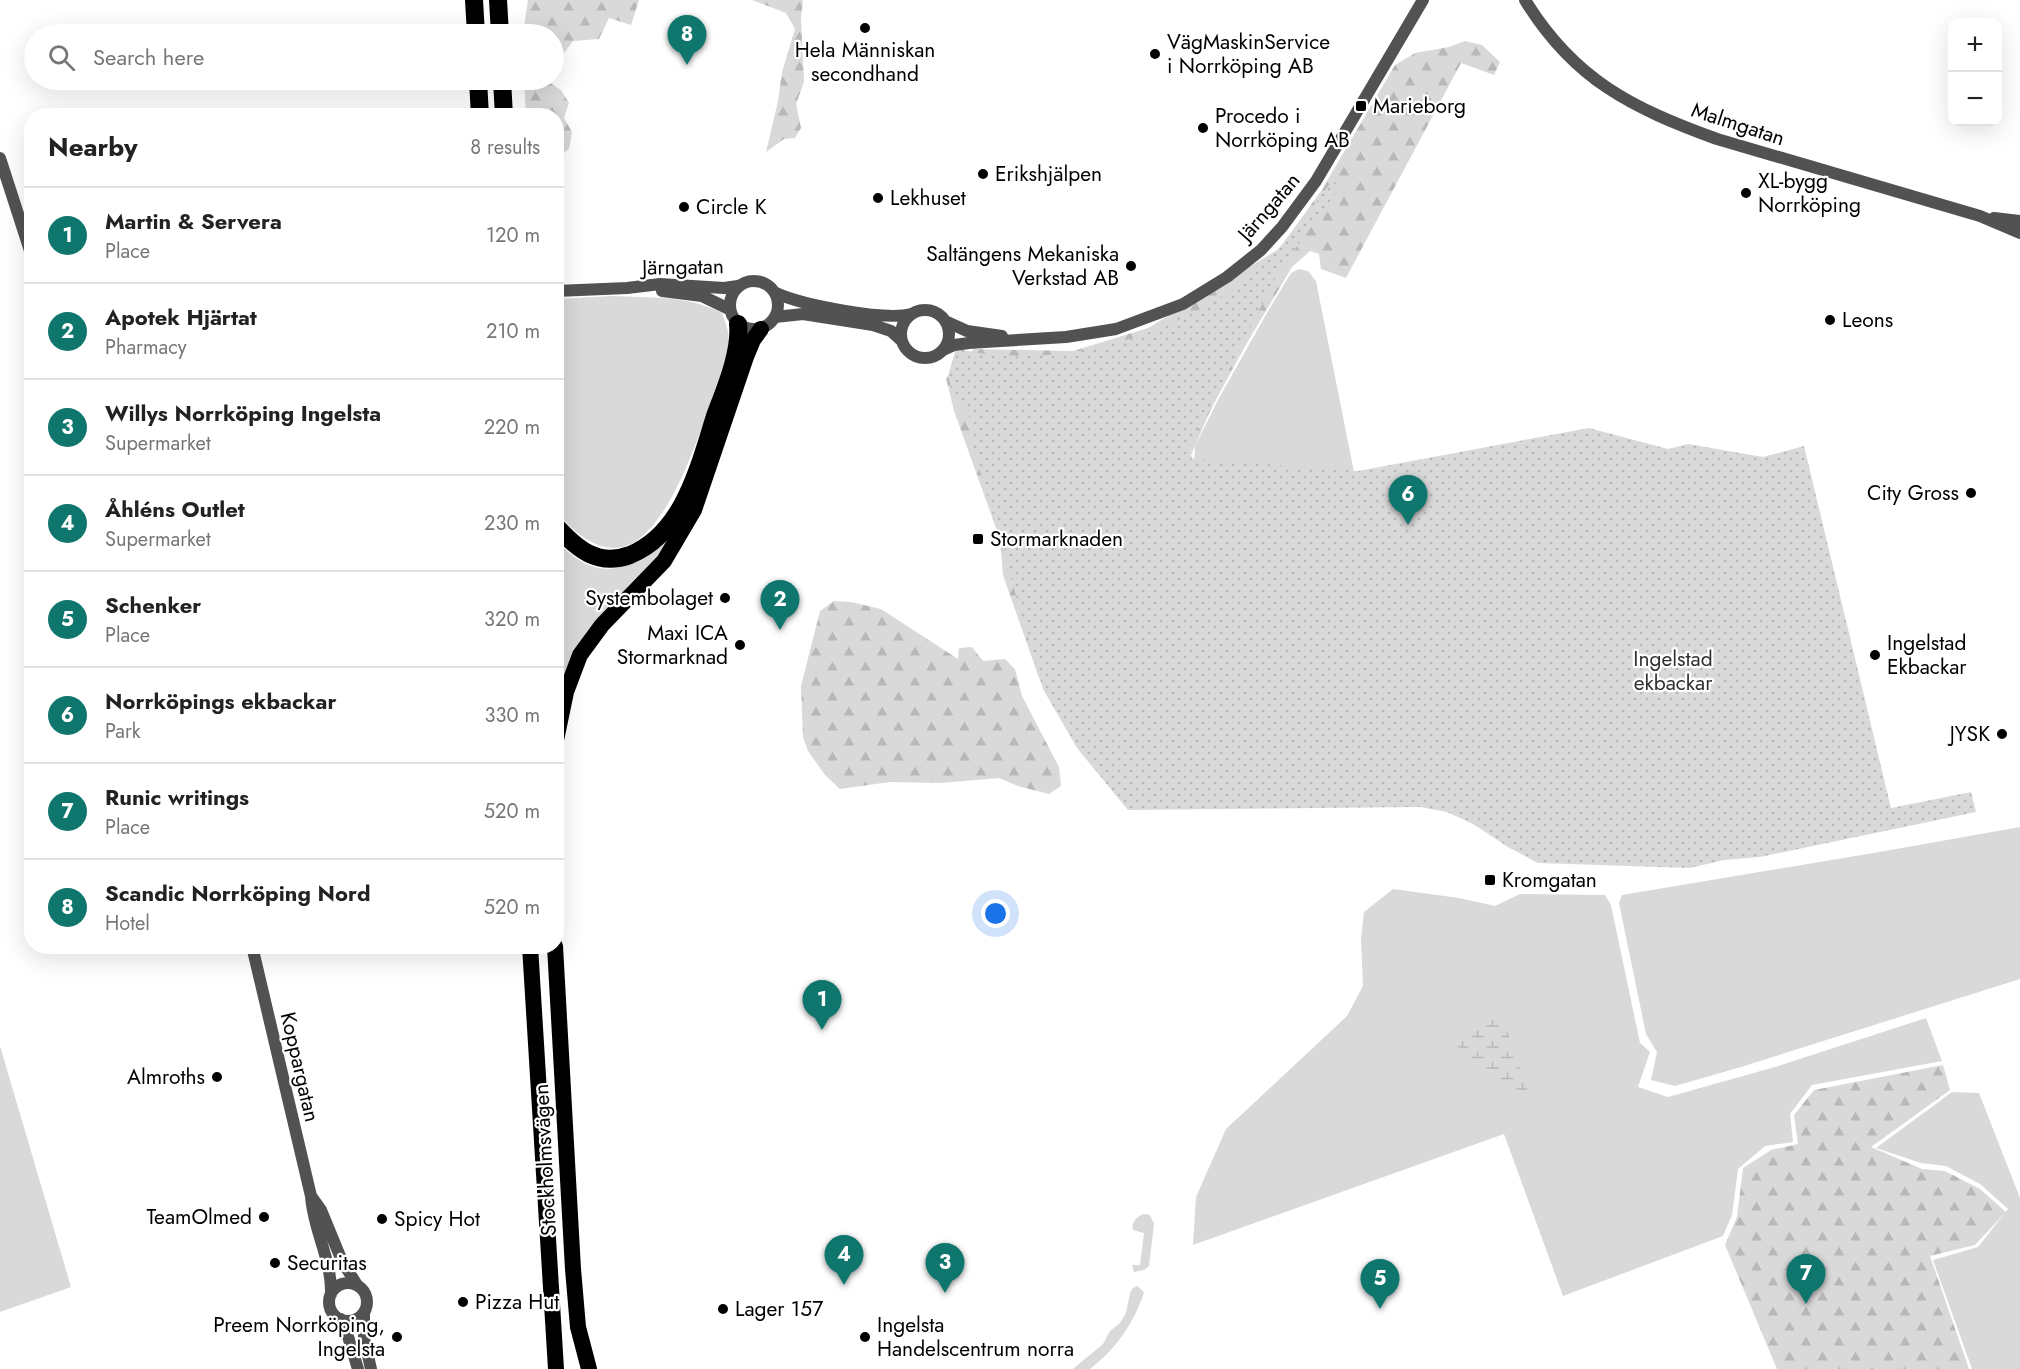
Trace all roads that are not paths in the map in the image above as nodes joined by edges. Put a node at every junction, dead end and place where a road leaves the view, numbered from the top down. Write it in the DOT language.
graph roads {
  1 [pos="474,0"];
  2 [pos="498,0"];
  3 [pos="1423,0"];
  4 [pos="1525,0"];
  5 [pos="475,24"];
  6 [pos="499,24"];
  7 [pos="479,90"];
  8 [pos="503,90"];
  9 [pos="480,108"];
  10 [pos="504,108"];
  11 [pos="0,158"];
  12 [pos="1980,216"];
  13 [pos="2020,221"];
  14 [pos="2020,233"];
  15 [pos="24,234"];
  16 [pos="738,286"];
  17 [pos="627,288"];
  18 [pos="564,291"];
  19 [pos="776,294"];
  20 [pos="911,314"];
  21 [pos="734,316"];
  22 [pos="775,317"];
  23 [pos="945,321"];
  24 [pos="761,328"];
  25 [pos="1024,339"];
  26 [pos="902,341"];
  27 [pos="943,350"];
  28 [pos="564,534"];
  29 [pos="564,702"];
  30 [pos="254,954"];
  31 [pos="530,954"];
  32 [pos="555,954"];
  33 [pos="311,1196"];
  34 [pos="357,1285"];
  35 [pos="331,1294"];
  36 [pos="364,1312"];
  37 [pos="341,1319"];
  38 [pos="358,1369"];
  39 [pos="371,1369"];
  40 [pos="556,1369"];
  41 [pos="589,1369"];
  1 -- 5 [label="highway"];
  2 -- 6 [label="highway"];
  3 -- 25 [label="street, Järngatan"];
  4 -- 12 [label="street, Malmgatan"];
  7 -- 9 [label="highway"];
  8 -- 10 [label="highway"];
  11 -- 15 [label="street"];
  12 -- 13 [label="street, Malmgatan"];
  12 -- 14 [label="street, Malmgatan"];
  16 -- 17 [label="street, Järngatan"];
  16 -- 19 [label="street"];
  16 -- 21 [label="street"];
  17 -- 18 [label="street, Järngatan"];
  17 -- 21 [label="street, Järngatan"];
  19 -- 20 [label="street"];
  19 -- 22 [label="street"];
  20 -- 23 [label="street"];
  20 -- 26 [label="street"];
  21 -- 24 [label="street"];
  21 -- 28 [label="highway"];
  22 -- 24 [label="street"];
  22 -- 26 [label="street"];
  23 -- 25 [label="street, Järngatan"];
  23 -- 27 [label="street"];
  24 -- 29 [label="highway"];
  25 -- 27 [label="street, Järngatan"];
  26 -- 27 [label="street"];
  30 -- 33 [label="street, Koppargatan"];
  31 -- 40 [label="highway, Stockholmsvägen"];
  32 -- 41 [label="highway, Stockholmsvägen"];
  33 -- 34 [label="street, Koppargatan"];
  33 -- 35 [label="street, Koppargatan"];
  34 -- 35 [label="street"];
  34 -- 36 [label="street"];
  35 -- 37 [label="street"];
  36 -- 37 [label="street"];
  36 -- 39 [label="street"];
  37 -- 38 [label="street"];
}
